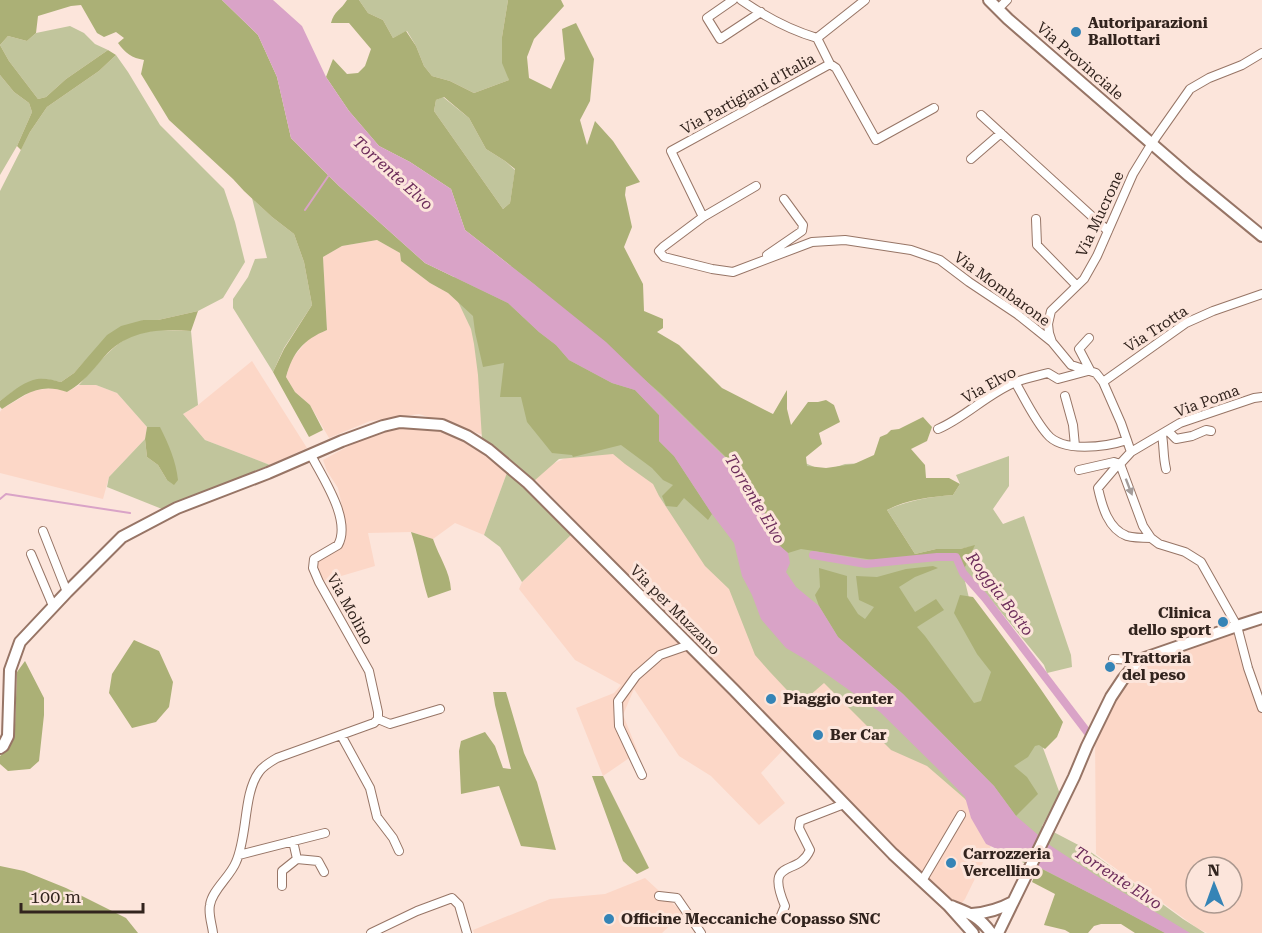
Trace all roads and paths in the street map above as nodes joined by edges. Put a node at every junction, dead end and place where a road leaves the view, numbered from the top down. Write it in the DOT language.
graph roads {
  1 [pos="733,0"];
  2 [pos="741,0"];
  3 [pos="865,0"];
  4 [pos="989,0"];
  5 [pos="1007,0"];
  6 [pos="999,8"];
  7 [pos="760,12"];
  8 [pos="817,38"];
  9 [pos="1262,53"];
  10 [pos="830,64"];
  11 [pos="934,108"];
  12 [pos="981,115"];
  13 [pos="1001,133"];
  14 [pos="1152,143"];
  15 [pos="971,159"];
  16 [pos="756,186"];
  17 [pos="784,199"];
  18 [pos="703,217"];
  19 [pos="1036,219"];
  20 [pos="1108,231"];
  21 [pos="1262,236"];
  22 [pos="756,262"];
  23 [pos="1076,285"];
  24 [pos="1262,294"];
  25 [pos="1089,338"];
  26 [pos="1052,342"];
  27 [pos="1090,370"];
  28 [pos="1016,382"];
  29 [pos="1103,382"];
  30 [pos="1065,396"];
  31 [pos="1262,397"];
  32 [pos="938,429"];
  33 [pos="1211,431"];
  34 [pos="1165,433"];
  35 [pos="1127,440"];
  36 [pos="1075,446"];
  37 [pos="1131,452"];
  38 [pos="311,455"];
  39 [pos="1120,464"];
  40 [pos="1166,469"];
  41 [pos="1079,470"];
  42 [pos="43,531"];
  43 [pos="1151,538"];
  44 [pos="31,554"];
  45 [pos="67,592"];
  46 [pos="53,606"];
  47 [pos="1262,618"];
  48 [pos="1237,626"];
  49 [pos="689,645"];
  50 [pos="1113,659"];
  51 [pos="1139,660"];
  52 [pos="1262,707"];
  53 [pos="440,709"];
  54 [pos="378,719"];
  55 [pos="341,735"];
  56 [pos="0,748"];
  57 [pos="642,775"];
  58 [pos="844,804"];
  59 [pos="961,815"];
  60 [pos="325,833"];
  61 [pos="293,841"];
  62 [pos="399,851"];
  63 [pos="239,855"];
  64 [pos="297,859"];
  65 [pos="324,873"];
  66 [pos="922,881"];
  67 [pos="282,886"];
  68 [pos="659,896"];
  69 [pos="1014,902"];
  70 [pos="948,905"];
  71 [pos="972,914"];
  72 [pos="780,918"];
  73 [pos="213,933"];
  74 [pos="371,933"];
  75 [pos="467,933"];
  76 [pos="701,933"];
  77 [pos="973,933"];
  78 [pos="991,933"];
  79 [pos="998,933"];
  1 -- 7 [label="street"];
  2 -- 7 [label="street"];
  3 -- 8 [label="street"];
  4 -- 6 [label="street, Via Provinciale"];
  5 -- 6 [label="street"];
  6 -- 14 [label="street, Via Provinciale"];
  7 -- 8 [label="street"];
  8 -- 10 [label="street, Via Partigiani d'Italia"];
  9 -- 14 [label="street, Via Mucrone"];
  10 -- 11 [label="street"];
  10 -- 18 [label="street, Via Partigiani d'Italia"];
  12 -- 13 [label="street"];
  13 -- 15 [label="street"];
  13 -- 20 [label="street"];
  14 -- 20 [label="street, Via Mucrone"];
  14 -- 21 [label="street, Via Provinciale"];
  16 -- 18 [label="street"];
  17 -- 22 [label="street"];
  18 -- 22 [label="street, Via Mombarone"];
  19 -- 23 [label="street"];
  20 -- 23 [label="street, Via Mucrone"];
  22 -- 26 [label="street, Via Mombarone"];
  23 -- 26 [label="street, Via Mucrone"];
  24 -- 29 [label="street, Via Trotta"];
  25 -- 27 [label="street"];
  26 -- 27 [label="street"];
  27 -- 28 [label="street, Via Elvo"];
  27 -- 29 [label="street"];
  28 -- 32 [label="street, Via Elvo"];
  28 -- 36 [label="street"];
  29 -- 35 [label="street"];
  30 -- 36 [label="street"];
  31 -- 34 [label="street, Via Poma"];
  33 -- 34 [label="street"];
  34 -- 37 [label="street, Via Poma"];
  34 -- 40 [label="street"];
  35 -- 36 [label="street"];
  35 -- 37 [label="street"];
  37 -- 39 [label="street, Via Poma"];
  38 -- 45 [label="street, Via per Muzzano"];
  38 -- 49 [label="street, Via per Muzzano"];
  38 -- 54 [label="street, Via Molino"];
  39 -- 41 [label="street"];
  39 -- 43 [label="street, one-way"];
  39 -- 43 [label="street, Via Poma"];
  42 -- 45 [label="street"];
  43 -- 48 [label="street"];
  44 -- 46 [label="street"];
  45 -- 46 [label="street, Via per Muzzano"];
  46 -- 56 [label="street, Via per Muzzano"];
  47 -- 48 [label="street"];
  48 -- 51 [label="street"];
  48 -- 52 [label="street"];
  49 -- 57 [label="street"];
  49 -- 58 [label="street, Via per Muzzano"];
  50 -- 51 [label="street"];
  51 -- 69 [label="street"];
  53 -- 54 [label="street"];
  54 -- 55 [label="street"];
  55 -- 62 [label="street"];
  55 -- 63 [label="street"];
  58 -- 66 [label="street, Via per Muzzano"];
  58 -- 72 [label="street"];
  59 -- 66 [label="street"];
  60 -- 61 [label="street"];
  61 -- 63 [label="street"];
  61 -- 64 [label="street"];
  63 -- 73 [label="street"];
  64 -- 65 [label="street"];
  64 -- 67 [label="street"];
  66 -- 70 [label="street, Via per Muzzano"];
  68 -- 76 [label="street"];
  69 -- 71 [label="street"];
  69 -- 79 [label="street"];
  70 -- 71 [label="street, Via per Muzzano"];
  70 -- 77 [label="street, Via per Muzzano"];
  71 -- 78 [label="street, Via per Muzzano"];
  74 -- 75 [label="street"];
}
